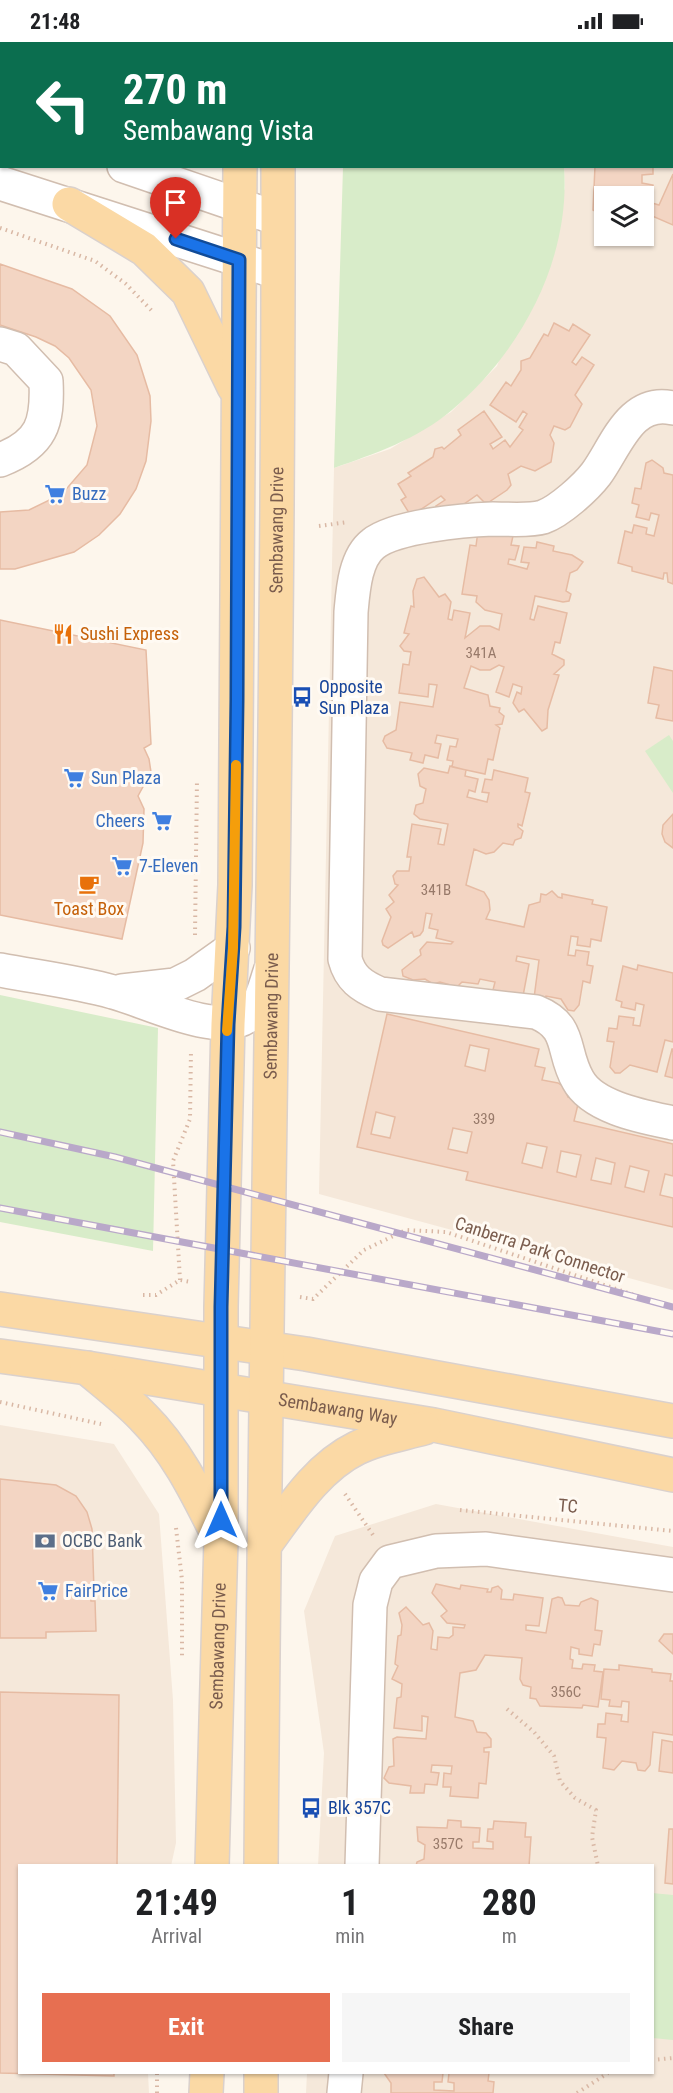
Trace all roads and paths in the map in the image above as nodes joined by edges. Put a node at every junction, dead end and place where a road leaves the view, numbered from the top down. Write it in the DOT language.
graph roads {
  1 [pos="130,168"];
  2 [pos="240,168"];
  3 [pos="278,168"];
  4 [pos="0,183"];
  5 [pos="69,204"];
  6 [pos="239,206"];
  7 [pos="276,218"];
  8 [pos="0,228"];
  9 [pos="239,260"];
  10 [pos="277,272"];
  11 [pos="154,313"];
  12 [pos="0,344"];
  13 [pos="236,392"];
  14 [pos="673,408"];
  15 [pos="0,460"];
  16 [pos="233,948"];
  17 [pos="271,967"];
  18 [pos="0,970"];
  19 [pos="114,992"];
  20 [pos="228,1024"];
  21 [pos="673,1123"];
  22 [pos="313,1299"];
  23 [pos="673,1308"];
  24 [pos="0,1309"];
  25 [pos="220,1340"];
  26 [pos="266,1348"];
  27 [pos="0,1356"];
  28 [pos="87,1368"];
  29 [pos="221,1391"];
  30 [pos="266,1398"];
  31 [pos="0,1402"];
  32 [pos="673,1421"];
  33 [pos="434,1425"];
  34 [pos="110,1426"];
  35 [pos="327,1467"];
  36 [pos="673,1475"];
  37 [pos="460,1510"];
  38 [pos="175,1522"];
  39 [pos="673,1531"];
  40 [pos="221,1539"];
  41 [pos="264,1546"];
  42 [pos="390,1562"];
  43 [pos="673,1575"];
  44 [pos="183,1661"];
  45 [pos="507,1709"];
  46 [pos="212,1864"];
  47 [pos="261,1864"];
  48 [pos="362,1864"];
  49 [pos="598,1864"];
  50 [pos="673,2058"];
  51 [pos="654,2060"];
  52 [pos="158,2074"];
  53 [pos="207,2074"];
  54 [pos="261,2074"];
  55 [pos="346,2074"];
  56 [pos="606,2074"];
  57 [pos="157,2093"];
  58 [pos="207,2093"];
  59 [pos="261,2093"];
  60 [pos="344,2093"];
  61 [pos="577,2093"];
  1 -- 6 [label="street"];
  2 -- 6 [label="main road, Sembawang Drive"];
  3 -- 7 [label="main road, Sembawang Drive"];
  4 -- 5 [label="street"];
  5 -- 9 [label="street"];
  5 -- 13 [label="main road"];
  6 -- 7 [label="street"];
  6 -- 9 [label="main road, Sembawang Drive"];
  7 -- 10 [label="main road, Sembawang Drive"];
  8 -- 11 [label="path"];
  9 -- 10 [label="street"];
  9 -- 13 [label="main road, Sembawang Drive"];
  10 -- 17 [label="main road, Sembawang Drive"];
  12 -- 15 [label="street"];
  13 -- 16 [label="main road, Sembawang Drive"];
  14 -- 21 [label="street"];
  16 -- 19 [label="street"];
  16 -- 20 [label="main road, Sembawang Drive"];
  17 -- 20 [label="street"];
  17 -- 26 [label="main road, Sembawang Drive"];
  18 -- 19 [label="street"];
  19 -- 20 [label="street"];
  20 -- 25 [label="main road, Sembawang Drive"];
  22 -- 23 [label="path, Canberra Park Connector"];
  24 -- 25 [label="main road"];
  25 -- 26 [label="main road"];
  25 -- 29 [label="main road, Sembawang Drive"];
  26 -- 30 [label="main road, Sembawang Drive"];
  26 -- 32 [label="main road"];
  27 -- 28 [label="main road, Sembawang Way"];
  28 -- 29 [label="main road, Sembawang Way"];
  28 -- 40 [label="main road"];
  29 -- 30 [label="main road, Sembawang Way"];
  29 -- 40 [label="main road, Sembawang Drive"];
  30 -- 33 [label="main road, Sembawang Way"];
  30 -- 41 [label="main road, Sembawang Drive"];
  31 -- 34 [label="path"];
  33 -- 35 [label="main road"];
  33 -- 36 [label="main road, Sembawang Way"];
  35 -- 41 [label="main road"];
  35 -- 42 [label="path"];
  37 -- 39 [label="path, TC"];
  38 -- 44 [label="path"];
  40 -- 46 [label="main road, Sembawang Drive"];
  41 -- 47 [label="main road, Sembawang Drive"];
  42 -- 43 [label="street"];
  42 -- 48 [label="street"];
  45 -- 49 [label="path"];
  50 -- 51 [label="path"];
  52 -- 57 [label="path"];
  53 -- 58 [label="main road"];
  54 -- 59 [label="main road"];
  55 -- 60 [label="street"];
  56 -- 61 [label="path"];
}
